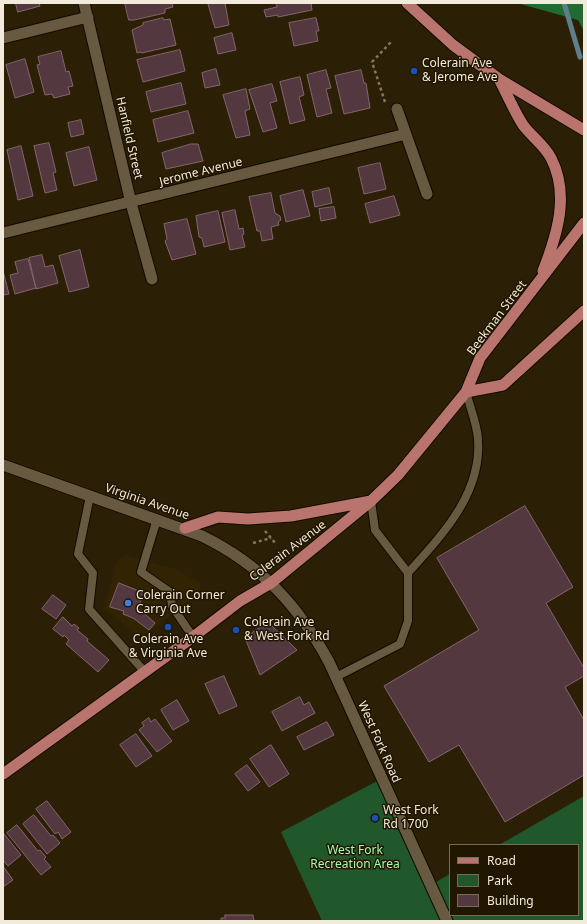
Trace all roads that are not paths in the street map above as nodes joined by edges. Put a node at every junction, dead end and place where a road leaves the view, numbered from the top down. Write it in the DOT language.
graph roads {
  1 [pos="84,3"];
  2 [pos="407,3"];
  3 [pos="88,17"];
  4 [pos="3,38"];
  5 [pos="499,79"];
  6 [pos="397,109"];
  7 [pos="584,130"];
  8 [pos="406,134"];
  9 [pos="427,194"];
  10 [pos="131,203"];
  11 [pos="584,223"];
  12 [pos="3,233"];
  13 [pos="152,279"];
  14 [pos="537,286"];
  15 [pos="584,311"];
  16 [pos="466,392"];
  17 [pos="3,465"];
  18 [pos="90,496"];
  19 [pos="371,501"];
  20 [pos="157,519"];
  21 [pos="185,528"];
  22 [pos="408,573"];
  23 [pos="271,583"];
  24 [pos="193,637"];
  25 [pos="144,671"];
  26 [pos="336,677"];
  27 [pos="3,774"];
  28 [pos="447,921"];
  1 -- 3 [label="street, Hanfield Street"];
  2 -- 5 [label="main road"];
  3 -- 4 [label="street"];
  3 -- 10 [label="street, Hanfield Street"];
  5 -- 7 [label="main road"];
  5 -- 14 [label="main road"];
  6 -- 8 [label="street"];
  8 -- 9 [label="street"];
  8 -- 10 [label="street, Jerome Avenue"];
  10 -- 12 [label="street, Jerome Avenue"];
  10 -- 13 [label="street, Hanfield Street"];
  11 -- 14 [label="main road, Beekman Street"];
  14 -- 16 [label="main road, Beekman Street"];
  15 -- 16 [label="main road"];
  16 -- 19 [label="main road, Colerain Avenue"];
  16 -- 22 [label="lane"];
  17 -- 18 [label="street, Virginia Avenue"];
  18 -- 20 [label="street, Virginia Avenue"];
  18 -- 25 [label="lane"];
  19 -- 21 [label="main road"];
  19 -- 22 [label="lane"];
  19 -- 23 [label="main road, Colerain Avenue"];
  20 -- 21 [label="street, Virginia Avenue"];
  20 -- 24 [label="lane"];
  21 -- 23 [label="street, Virginia Avenue"];
  22 -- 26 [label="lane"];
  23 -- 24 [label="main road, Colerain Avenue"];
  23 -- 26 [label="street, West Fork Road"];
  24 -- 25 [label="main road, Colerain Avenue"];
  25 -- 27 [label="main road, Colerain Avenue"];
  26 -- 28 [label="street, West Fork Road"];
}
